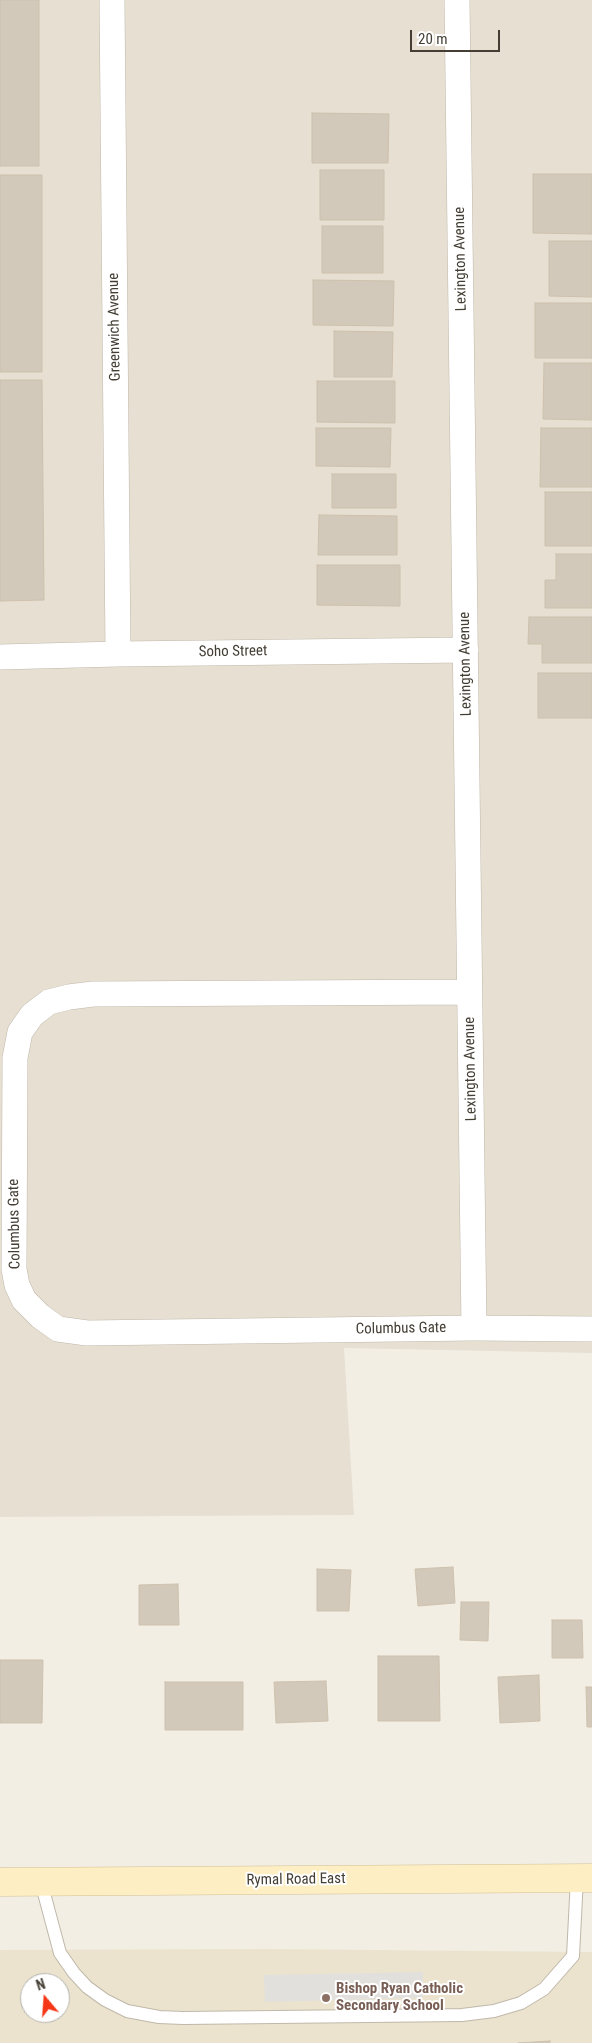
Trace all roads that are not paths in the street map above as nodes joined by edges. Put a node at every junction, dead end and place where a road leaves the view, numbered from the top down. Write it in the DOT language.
graph roads {
  1 [pos="112,0"];
  2 [pos="457,0"];
  3 [pos="466,650"];
  4 [pos="118,654"];
  5 [pos="0,657"];
  6 [pos="470,992"];
  7 [pos="474,1328"];
  8 [pos="592,1329"];
  9 [pos="584,1878"];
  10 [pos="0,1882"];
  11 [pos="41,1882"];
  1 -- 4 [label="street, Greenwich Avenue"];
  2 -- 3 [label="street, Lexington Avenue"];
  3 -- 4 [label="street, Soho Street"];
  3 -- 6 [label="street, Lexington Avenue"];
  4 -- 5 [label="street, Soho Street"];
  6 -- 7 [label="street, Lexington Avenue"];
  6 -- 7 [label="street, Columbus Gate"];
  7 -- 8 [label="street, Columbus Gate"];
  9 -- 11 [label="main road, Rymal Road East"];
  9 -- 11 [label="lane"];
  10 -- 11 [label="main road, Rymal Road East"];
}
